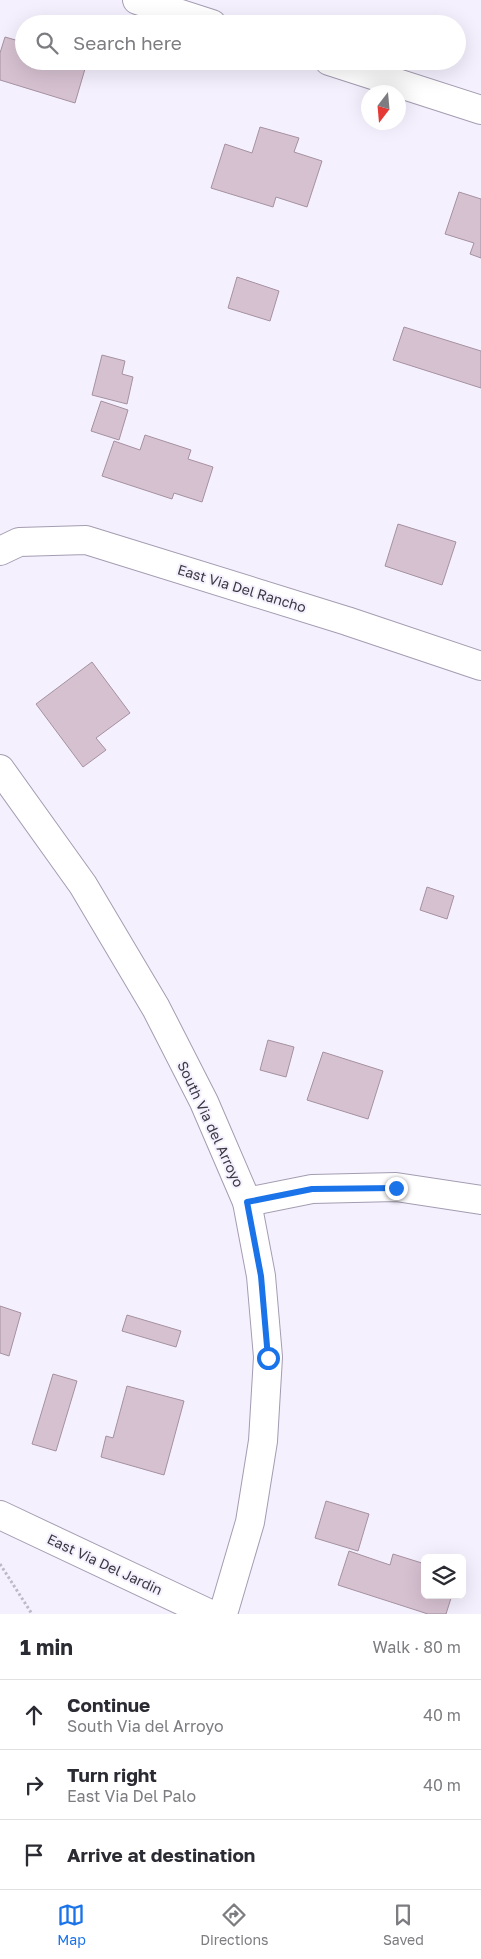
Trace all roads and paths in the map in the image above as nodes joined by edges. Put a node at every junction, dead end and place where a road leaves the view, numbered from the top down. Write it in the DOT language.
graph roads {
  1 [pos="137,0"];
  2 [pos="184,15"];
  3 [pos="357,70"];
  4 [pos="481,110"];
  5 [pos="0,551"];
  6 [pos="481,666"];
  7 [pos="0,769"];
  8 [pos="481,1200"];
  9 [pos="247,1202"];
  10 [pos="0,1515"];
  11 [pos="0,1564"];
  12 [pos="32,1614"];
  13 [pos="210,1614"];
  14 [pos="223,1614"];
  1 -- 2 [label="street"];
  3 -- 4 [label="street"];
  5 -- 6 [label="street, East Via Del Rancho"];
  7 -- 9 [label="street, South Via del Arroyo"];
  8 -- 9 [label="street"];
  9 -- 14 [label="street, South Via del Arroyo"];
  10 -- 13 [label="street, East Via Del Jardin"];
  11 -- 12 [label="path"];
}
